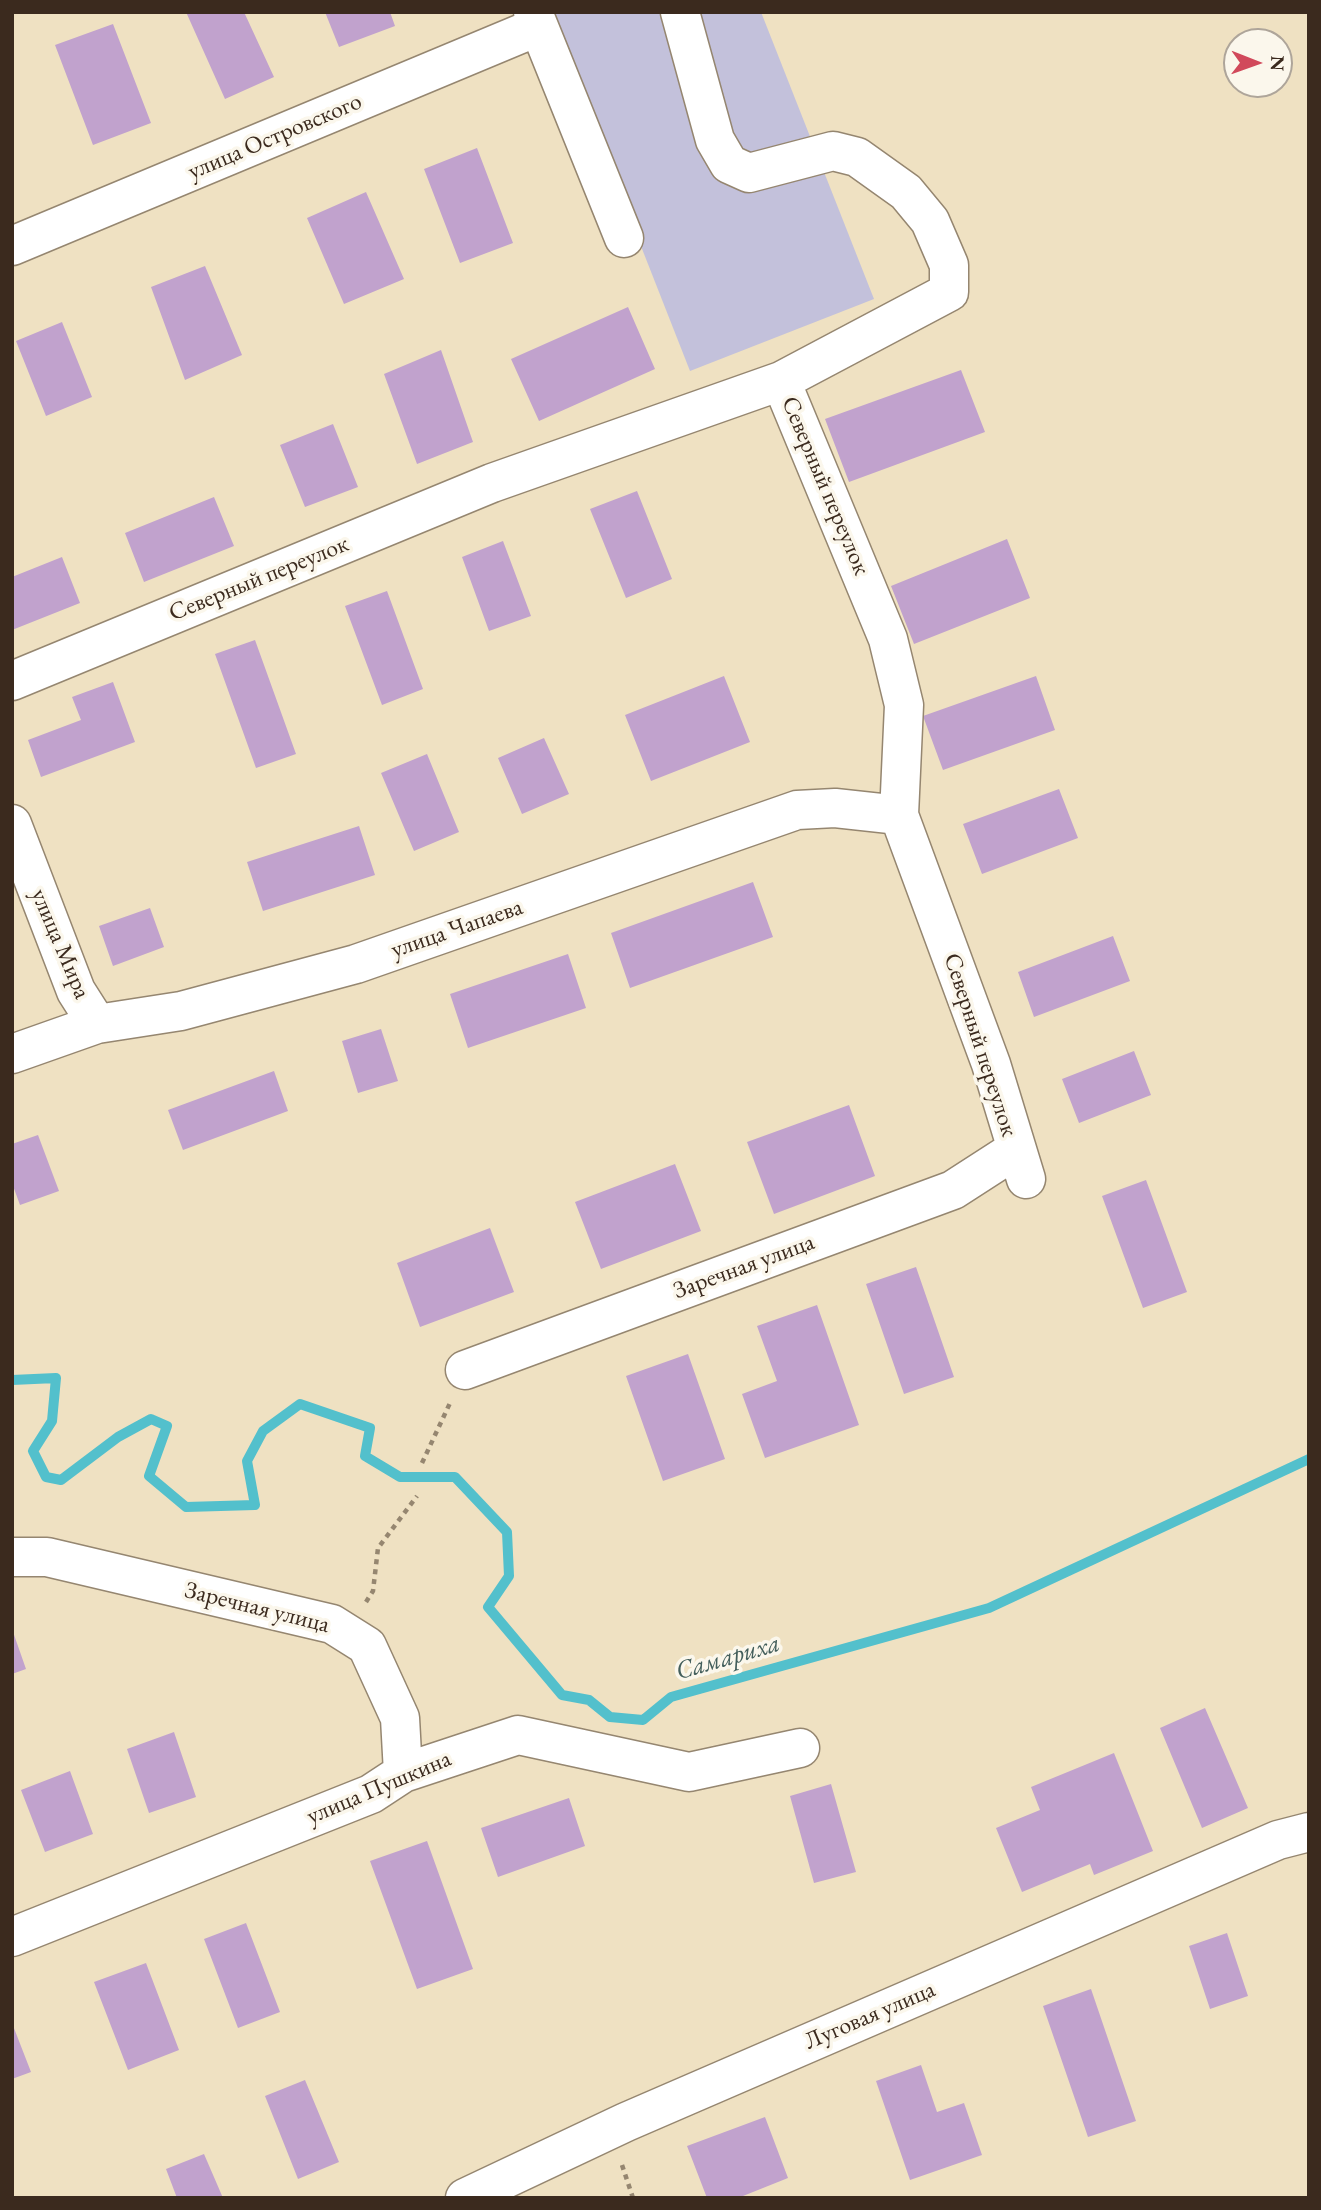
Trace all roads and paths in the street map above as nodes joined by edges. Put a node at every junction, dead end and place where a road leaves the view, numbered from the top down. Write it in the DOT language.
graph roads {
  1 [pos="680,12"];
  2 [pos="535,20"];
  3 [pos="624,238"];
  4 [pos="12,246"];
  5 [pos="781,381"];
  6 [pos="12,681"];
  7 [pos="898,816"];
  8 [pos="12,824"];
  9 [pos="97,1024"];
  10 [pos="12,1054"];
  11 [pos="1020,1165"];
  12 [pos="465,1370"];
  13 [pos="422,1463"];
  14 [pos="417,1496"];
  15 [pos="12,1557"];
  16 [pos="346,1633"];
  17 [pos="800,1748"];
  18 [pos="403,1773"];
  19 [pos="1293,1836"];
  20 [pos="12,1937"];
  21 [pos="465,2198"];
  1 -- 5 [label="street"];
  2 -- 3 [label="street"];
  2 -- 4 [label="street, улица Островского"];
  5 -- 6 [label="street, Северный переулок"];
  5 -- 7 [label="street, Северный переулок"];
  7 -- 9 [label="street, улица Чапаева"];
  7 -- 11 [label="street, Северный переулок"];
  8 -- 9 [label="street, улица Мира"];
  9 -- 10 [label="street, улица Чапаева"];
  11 -- 12 [label="street, Заречная улица"];
  12 -- 13 [label="path"];
  14 -- 16 [label="path"];
  15 -- 16 [label="street, Заречная улица"];
  16 -- 18 [label="street, Заречная улица"];
  17 -- 18 [label="street, улица Пушкина"];
  18 -- 20 [label="street, улица Пушкина"];
  19 -- 21 [label="street, Луговая улица"];
}
